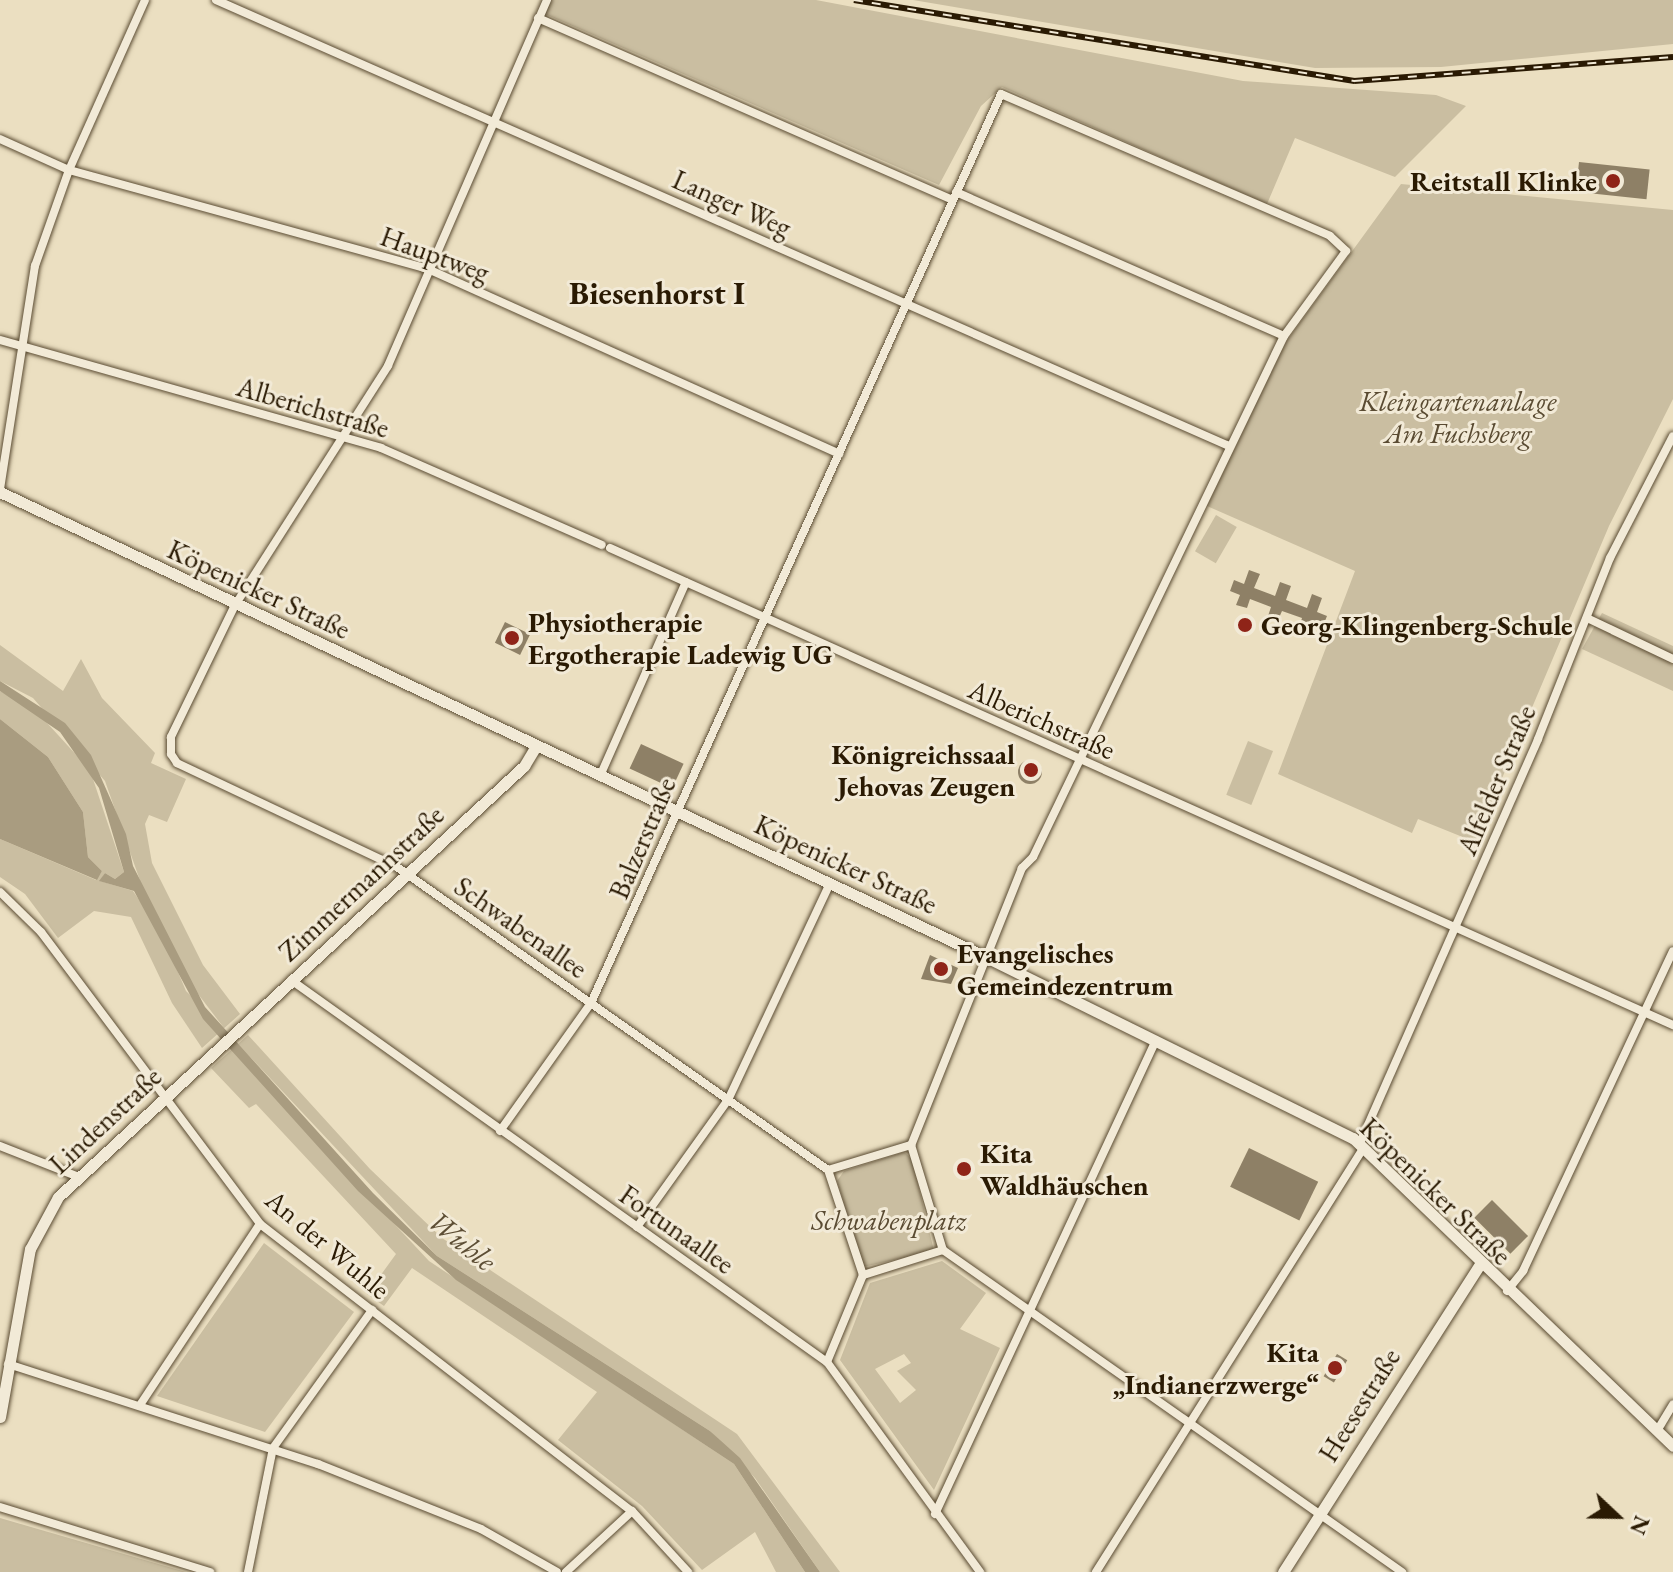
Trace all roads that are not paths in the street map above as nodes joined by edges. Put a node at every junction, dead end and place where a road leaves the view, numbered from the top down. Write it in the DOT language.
graph roads {
  1 [pos="145,0"];
  2 [pos="216,0"];
  3 [pos="547,0"];
  4 [pos="538,18"];
  5 [pos="493,121"];
  6 [pos="0,139"];
  7 [pos="69,170"];
  8 [pos="954,196"];
  9 [pos="428,269"];
  10 [pos="907,304"];
  11 [pos="1284,336"];
  12 [pos="0,340"];
  13 [pos="21,346"];
  14 [pos="1673,436"];
  15 [pos="342,437"];
  16 [pos="1229,446"];
  17 [pos="839,454"];
  18 [pos="0,491"];
  19 [pos="686,582"];
  20 [pos="232,609"];
  21 [pos="1587,618"];
  22 [pos="767,620"];
  23 [pos="1673,659"];
  24 [pos="536,746"];
  25 [pos="1078,759"];
  26 [pos="600,776"];
  27 [pos="678,813"];
  28 [pos="406,874"];
  29 [pos="830,883"];
  30 [pos="0,892"];
  31 [pos="1457,927"];
  32 [pos="1673,951"];
  33 [pos="984,956"];
  34 [pos="291,980"];
  35 [pos="591,1003"];
  36 [pos="1644,1012"];
  37 [pos="1673,1025"];
  38 [pos="1156,1040"];
  39 [pos="214,1052"];
  40 [pos="164,1097"];
  41 [pos="728,1100"];
  42 [pos="500,1131"];
  43 [pos="911,1145"];
  44 [pos="1362,1145"];
  45 [pos="0,1146"];
  46 [pos="828,1170"];
  47 [pos="76,1176"];
  48 [pos="260,1224"];
  49 [pos="637,1227"];
  50 [pos="943,1250"];
  51 [pos="1479,1266"];
  52 [pos="863,1275"];
  53 [pos="1506,1292"];
  54 [pos="372,1310"];
  55 [pos="1029,1310"];
  56 [pos="827,1362"];
  57 [pos="8,1364"];
  58 [pos="1673,1404"];
  59 [pos="140,1405"];
  60 [pos="0,1417"];
  61 [pos="1191,1423"];
  62 [pos="1657,1431"];
  63 [pos="1673,1446"];
  64 [pos="273,1448"];
  65 [pos="0,1507"];
  66 [pos="632,1511"];
  67 [pos="935,1514"];
  68 [pos="1318,1515"];
  69 [pos="210,1572"];
  70 [pos="248,1572"];
  71 [pos="557,1572"];
  72 [pos="566,1572"];
  73 [pos="688,1572"];
  74 [pos="980,1572"];
  75 [pos="1096,1572"];
  76 [pos="1283,1572"];
  77 [pos="1402,1572"];
  1 -- 7 [label="street"];
  2 -- 5 [label="street, Langer Weg"];
  3 -- 4 [label="street"];
  4 -- 5 [label="street"];
  4 -- 8 [label="street"];
  5 -- 9 [label="street"];
  5 -- 10 [label="street, Langer Weg"];
  6 -- 7 [label="street, Hauptweg"];
  7 -- 9 [label="street, Hauptweg"];
  7 -- 13 [label="street"];
  8 -- 10 [label="street, Balzerstraße"];
  8 -- 11 [label="street"];
  8 -- 11 [label="street, Balzerstraße"];
  9 -- 15 [label="street"];
  9 -- 17 [label="street, Hauptweg"];
  10 -- 16 [label="street, Langer Weg"];
  10 -- 17 [label="street, Balzerstraße"];
  11 -- 16 [label="street"];
  12 -- 13 [label="street, Alberichstraße"];
  13 -- 15 [label="street, Alberichstraße"];
  13 -- 18 [label="street"];
  14 -- 21 [label="street, Alfelder Straße"];
  15 -- 19 [label="street, Alberichstraße"];
  15 -- 20 [label="street"];
  16 -- 25 [label="street"];
  17 -- 22 [label="street, Balzerstraße"];
  18 -- 20 [label="main road, Köpenicker Straße"];
  19 -- 22 [label="street, Alberichstraße"];
  19 -- 26 [label="street"];
  20 -- 24 [label="main road, Köpenicker Straße"];
  20 -- 28 [label="street, Schwabenallee"];
  21 -- 23 [label="street"];
  21 -- 31 [label="street, Alfelder Straße"];
  22 -- 25 [label="street, Alberichstraße"];
  22 -- 27 [label="street, Balzerstraße"];
  24 -- 26 [label="main road, Köpenicker Straße"];
  24 -- 28 [label="main road, Zimmermannstraße"];
  25 -- 31 [label="street, Alberichstraße"];
  25 -- 33 [label="street"];
  26 -- 27 [label="main road, Köpenicker Straße"];
  27 -- 29 [label="main road, Köpenicker Straße"];
  27 -- 35 [label="street, Balzerstraße"];
  28 -- 34 [label="main road, Zimmermannstraße"];
  28 -- 35 [label="street, Schwabenallee"];
  29 -- 33 [label="main road, Köpenicker Straße"];
  29 -- 41 [label="street"];
  30 -- 40 [label="street, An der Wuhle"];
  31 -- 36 [label="street, Alberichstraße"];
  31 -- 44 [label="street, Alfelder Straße"];
  32 -- 36 [label="street"];
  33 -- 38 [label="main road, Köpenicker Straße"];
  33 -- 43 [label="street"];
  34 -- 39 [label="main road, Zimmermannstraße"];
  34 -- 42 [label="street, Fortunaallee"];
  35 -- 41 [label="street, Schwabenallee"];
  35 -- 42 [label="street, Balzerstraße"];
  36 -- 37 [label="street, Alberichstraße"];
  36 -- 53 [label="street"];
  38 -- 44 [label="main road, Köpenicker Straße"];
  38 -- 55 [label="street"];
  39 -- 40 [label="main road, Lindenstraße"];
  40 -- 47 [label="main road, Lindenstraße"];
  40 -- 48 [label="street, An der Wuhle"];
  41 -- 46 [label="street, Schwabenallee"];
  41 -- 49 [label="street"];
  42 -- 49 [label="street, Fortunaallee"];
  43 -- 46 [label="street"];
  43 -- 50 [label="street"];
  44 -- 51 [label="main road, Köpenicker Straße"];
  44 -- 61 [label="street, Alfelder Straße"];
  45 -- 47 [label="street"];
  46 -- 52 [label="street"];
  47 -- 57 [label="main road, Lindenstraße"];
  48 -- 54 [label="street, An der Wuhle"];
  48 -- 59 [label="street"];
  49 -- 56 [label="street, Fortunaallee"];
  50 -- 52 [label="street"];
  50 -- 55 [label="street"];
  51 -- 53 [label="main road, Köpenicker Straße"];
  51 -- 68 [label="main road, Heesestraße"];
  52 -- 56 [label="street"];
  53 -- 62 [label="main road, Köpenicker Straße"];
  54 -- 64 [label="street"];
  54 -- 66 [label="street, An der Wuhle"];
  55 -- 61 [label="street"];
  55 -- 67 [label="street"];
  56 -- 67 [label="street, Fortunaallee"];
  57 -- 59 [label="street"];
  57 -- 60 [label="main road, Lindenstraße"];
  58 -- 62 [label="street"];
  59 -- 64 [label="street"];
  61 -- 68 [label="street"];
  61 -- 75 [label="street, Alfelder Straße"];
  62 -- 63 [label="main road, Köpenicker Straße"];
  64 -- 70 [label="street"];
  64 -- 71 [label="street"];
  65 -- 69 [label="street"];
  66 -- 72 [label="street"];
  66 -- 73 [label="street, An der Wuhle"];
  67 -- 74 [label="street, Fortunaallee"];
  68 -- 76 [label="main road, Heesestraße"];
  68 -- 77 [label="street"];
}
